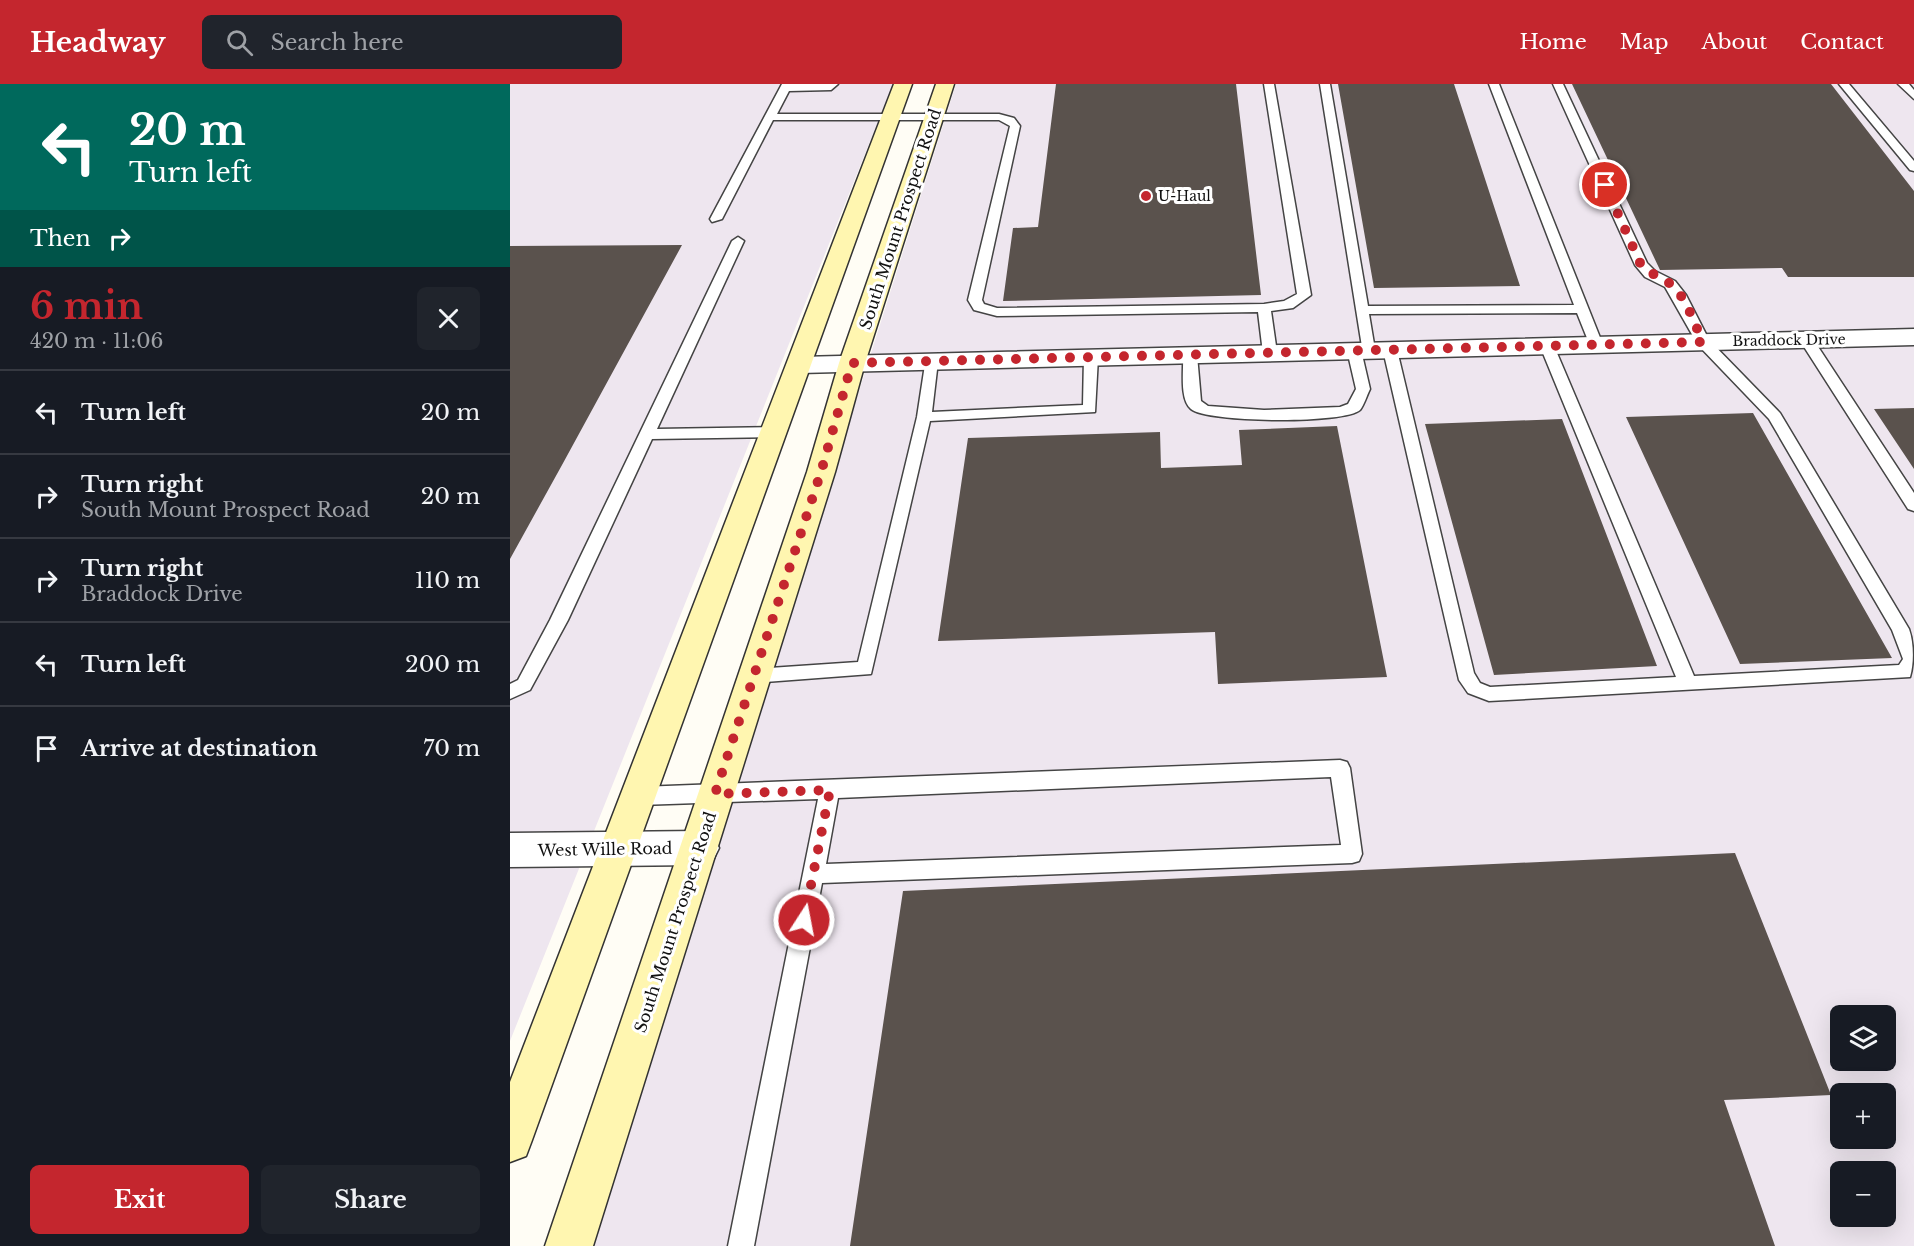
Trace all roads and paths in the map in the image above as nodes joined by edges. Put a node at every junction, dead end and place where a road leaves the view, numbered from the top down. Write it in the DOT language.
graph roads {
  1 [pos="833,84"];
  2 [pos="903,84"];
  3 [pos="945,84"];
  4 [pos="1269,84"];
  5 [pos="1325,84"];
  6 [pos="1494,84"];
  7 [pos="1558,84"];
  8 [pos="1844,84"];
  9 [pos="1903,84"];
  10 [pos="786,86"];
  11 [pos="1914,96"];
  12 [pos="890,116"];
  13 [pos="935,116"];
  14 [pos="770,117"];
  15 [pos="1914,168"];
  16 [pos="716,219"];
  17 [pos="738,241"];
  18 [pos="1264,308"];
  19 [pos="1582,309"];
  20 [pos="1362,310"];
  21 [pos="1914,337"];
  22 [pos="1806,339"];
  23 [pos="1703,342"];
  24 [pos="1596,345"];
  25 [pos="1547,346"];
  26 [pos="1370,350"];
  27 [pos="1270,353"];
  28 [pos="1190,354"];
  29 [pos="1091,357"];
  30 [pos="931,361"];
  31 [pos="852,363"];
  32 [pos="800,364"];
  33 [pos="924,417"];
  34 [pos="775,432"];
  35 [pos="645,434"];
  36 [pos="1914,505"];
  37 [pos="753,676"];
  38 [pos="1688,683"];
  39 [pos="510,692"];
  40 [pos="830,790"];
  41 [pos="715,794"];
  42 [pos="640,796"];
  43 [pos="700,848"];
  44 [pos="620,849"];
  45 [pos="510,850"];
  46 [pos="813,874"];
  47 [pos="510,1140"];
  48 [pos="569,1246"];
  49 [pos="741,1246"];
  1 -- 10 [label="lane"];
  2 -- 12 [label="main road"];
  3 -- 13 [label="main road, South Mount Prospect Road"];
  4 -- 18 [label="lane"];
  5 -- 20 [label="lane"];
  6 -- 19 [label="lane"];
  7 -- 23 [label="lane"];
  8 -- 15 [label="lane"];
  9 -- 11 [label="lane"];
  10 -- 14 [label="lane"];
  12 -- 13 [label="lane"];
  12 -- 14 [label="lane"];
  12 -- 32 [label="main road"];
  13 -- 18 [label="lane"];
  13 -- 31 [label="main road, South Mount Prospect Road"];
  14 -- 16 [label="lane"];
  17 -- 35 [label="lane"];
  18 -- 27 [label="lane"];
  19 -- 20 [label="lane"];
  19 -- 24 [label="lane"];
  20 -- 26 [label="lane"];
  21 -- 22 [label="street, Braddock Drive"];
  22 -- 23 [label="street, Braddock Drive"];
  22 -- 36 [label="lane"];
  23 -- 24 [label="street, Braddock Drive"];
  23 -- 38 [label="lane"];
  24 -- 25 [label="street, Braddock Drive"];
  25 -- 26 [label="street, Braddock Drive"];
  25 -- 38 [label="lane"];
  26 -- 27 [label="street, Braddock Drive"];
  26 -- 28 [label="lane"];
  26 -- 38 [label="lane"];
  27 -- 28 [label="street, Braddock Drive"];
  28 -- 29 [label="street, Braddock Drive"];
  29 -- 30 [label="street, Braddock Drive"];
  29 -- 33 [label="lane"];
  30 -- 31 [label="street, Braddock Drive"];
  30 -- 33 [label="lane"];
  31 -- 32 [label="street, Braddock Drive"];
  31 -- 37 [label="main road, South Mount Prospect Road"];
  32 -- 34 [label="main road"];
  33 -- 37 [label="lane"];
  34 -- 35 [label="lane"];
  34 -- 42 [label="main road"];
  35 -- 39 [label="lane"];
  37 -- 41 [label="main road, South Mount Prospect Road"];
  40 -- 41 [label="lane"];
  40 -- 46 [label="lane"];
  40 -- 46 [label="lane"];
  41 -- 42 [label="lane"];
  41 -- 43 [label="main road, South Mount Prospect Road"];
  42 -- 44 [label="main road"];
  43 -- 44 [label="street, West Wille Road"];
  43 -- 48 [label="main road, South Mount Prospect Road"];
  44 -- 45 [label="street, West Wille Road"];
  44 -- 47 [label="main road"];
  46 -- 49 [label="lane"];
}
